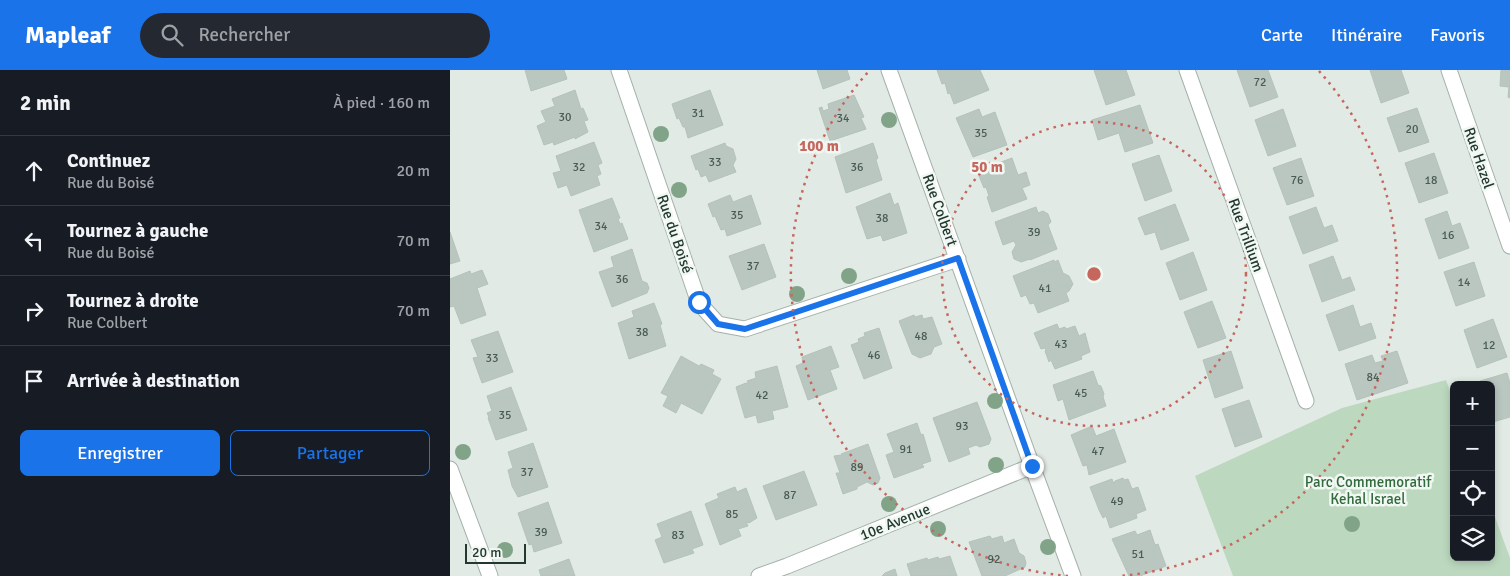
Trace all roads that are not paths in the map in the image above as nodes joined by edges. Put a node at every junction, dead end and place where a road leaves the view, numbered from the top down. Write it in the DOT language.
graph roads {
  1 [pos="619,70"];
  2 [pos="889,70"];
  3 [pos="1187,70"];
  4 [pos="1449,70"];
  5 [pos="1510,246"];
  6 [pos="958,258"];
  7 [pos="1306,401"];
  8 [pos="1032,466"];
  9 [pos="450,469"];
  10 [pos="789,571"];
  11 [pos="490,576"];
  12 [pos="758,576"];
  13 [pos="1073,576"];
  1 -- 6 [label="street, Rue du Boisé"];
  2 -- 6 [label="street, Rue Colbert"];
  3 -- 7 [label="street, Rue Trillium"];
  4 -- 5 [label="street, Rue Hazel"];
  6 -- 8 [label="street, Rue Colbert"];
  8 -- 10 [label="street, 10e Avenue"];
  8 -- 13 [label="street, Rue Colbert"];
  9 -- 11 [label="street"];
  10 -- 12 [label="street, 10e Avenue"];
}
